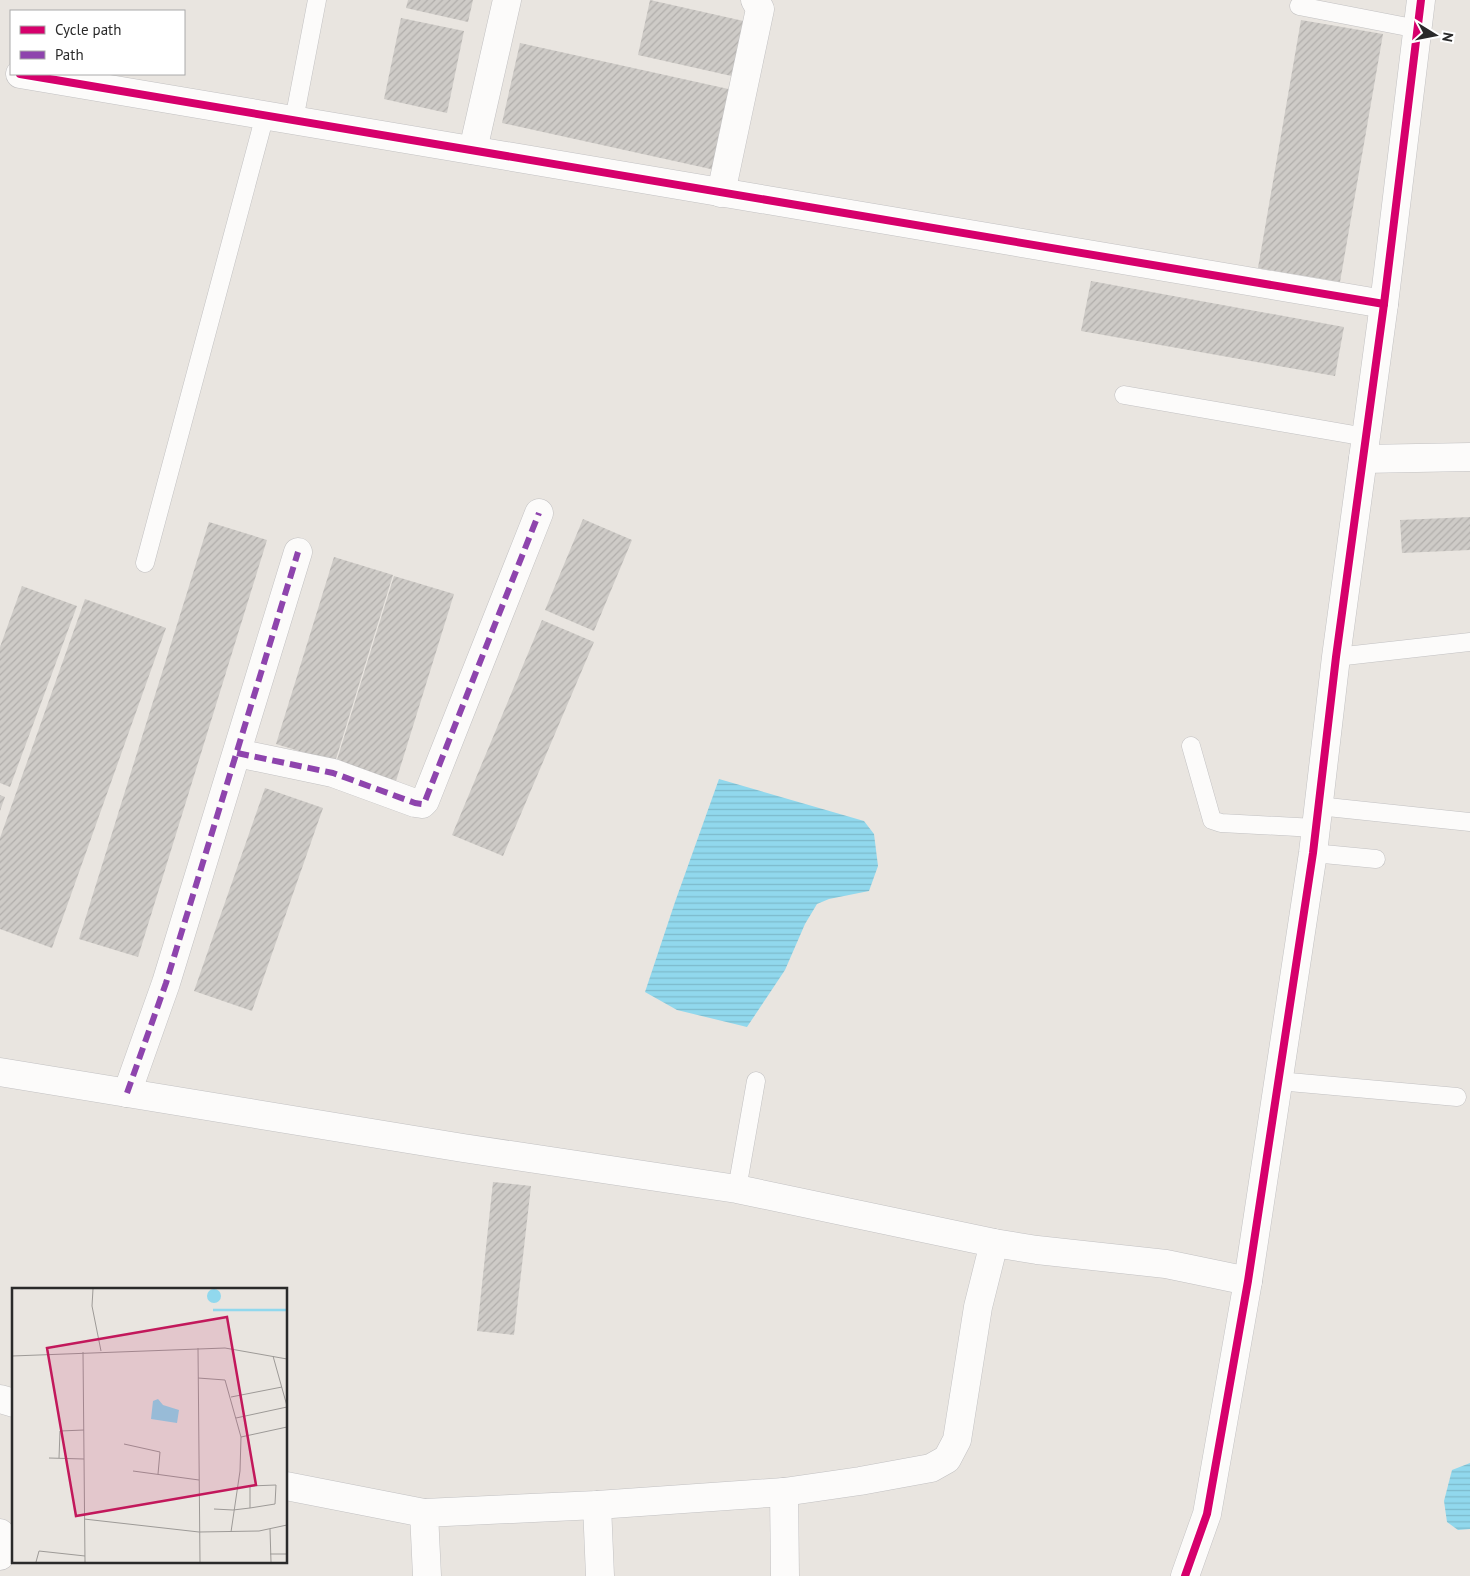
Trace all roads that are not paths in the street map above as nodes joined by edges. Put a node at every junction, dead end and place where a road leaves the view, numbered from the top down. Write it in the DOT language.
graph roads {
  1 [pos="318,0"];
  2 [pos="507,0"];
  3 [pos="755,0"];
  4 [pos="1421,0"];
  5 [pos="1299,6"];
  6 [pos="1418,29"];
  7 [pos="26,75"];
  8 [pos="265,115"];
  9 [pos="294,120"];
  10 [pos="473,150"];
  11 [pos="720,193"];
  12 [pos="1384,304"];
  13 [pos="1124,395"];
  14 [pos="1364,448"];
  15 [pos="1470,457"];
  16 [pos="540,513"];
  17 [pos="298,552"];
  18 [pos="145,563"];
  19 [pos="1470,642"];
  20 [pos="1336,657"];
  21 [pos="1191,746"];
  22 [pos="237,753"];
  23 [pos="1470,822"];
  24 [pos="1315,829"];
  25 [pos="1376,859"];
  26 [pos="0,1072"];
  27 [pos="756,1081"];
  28 [pos="1278,1081"];
  29 [pos="127,1093"];
  30 [pos="1457,1097"];
  31 [pos="737,1189"];
  32 [pos="994,1243"];
  33 [pos="1248,1281"];
  34 [pos="0,1399"];
  35 [pos="12,1403"];
  36 [pos="288,1486"];
  37 [pos="784,1492"];
  38 [pos="597,1505"];
  39 [pos="424,1513"];
  40 [pos="0,1533"];
  41 [pos="0,1556"];
  42 [pos="427,1576"];
  43 [pos="600,1576"];
  44 [pos="785,1576"];
  45 [pos="1185,1576"];
  1 -- 9 [label="lane"];
  2 -- 10 [label="street"];
  3 -- 11 [label="street"];
  4 -- 6 [label="street"];
  5 -- 6 [label="lane"];
  6 -- 12 [label="street"];
  7 -- 8 [label="street"];
  8 -- 9 [label="street"];
  8 -- 18 [label="lane"];
  9 -- 10 [label="street"];
  10 -- 11 [label="street"];
  11 -- 12 [label="street"];
  12 -- 14 [label="street"];
  13 -- 14 [label="lane"];
  14 -- 15 [label="street"];
  14 -- 20 [label="street"];
  16 -- 22 [label="street"];
  17 -- 22 [label="street"];
  19 -- 20 [label="lane"];
  20 -- 24 [label="street"];
  21 -- 24 [label="lane"];
  22 -- 29 [label="street"];
  23 -- 24 [label="lane"];
  24 -- 25 [label="lane"];
  24 -- 28 [label="street"];
  26 -- 29 [label="street"];
  27 -- 31 [label="lane"];
  28 -- 30 [label="lane"];
  28 -- 33 [label="street"];
  29 -- 31 [label="street"];
  31 -- 32 [label="street"];
  32 -- 33 [label="street"];
  32 -- 37 [label="street"];
  33 -- 45 [label="street"];
  34 -- 35 [label="street"];
  36 -- 39 [label="street"];
  37 -- 38 [label="street"];
  37 -- 44 [label="street"];
  38 -- 39 [label="street"];
  38 -- 43 [label="street"];
  39 -- 42 [label="street"];
  40 -- 41 [label="street"];
}
